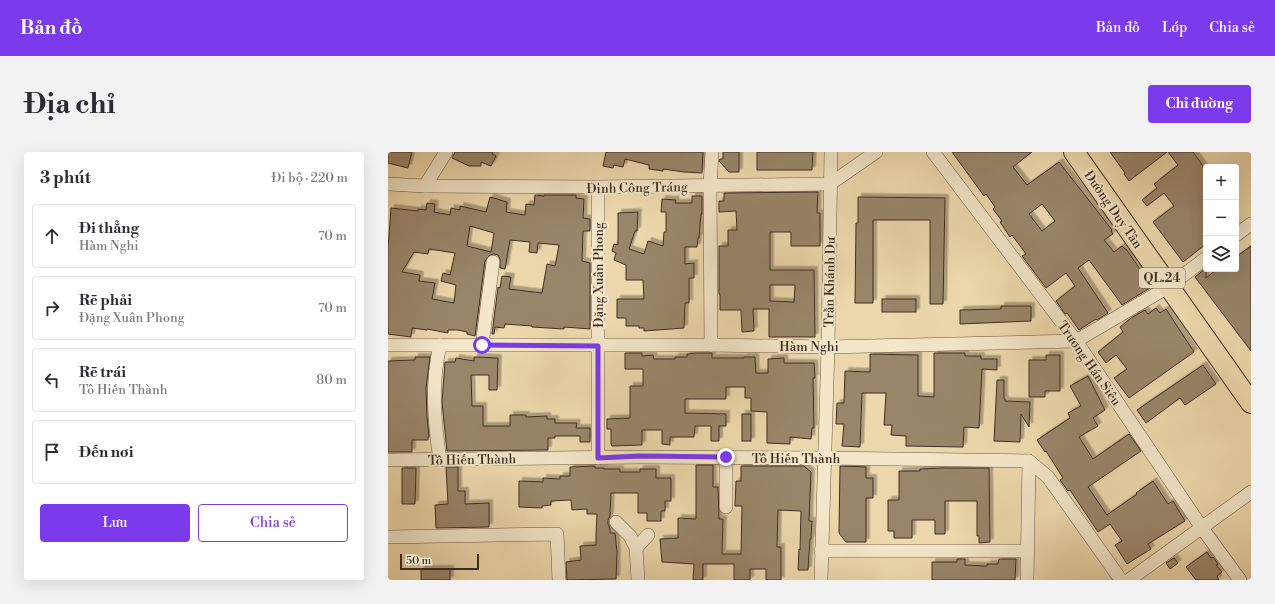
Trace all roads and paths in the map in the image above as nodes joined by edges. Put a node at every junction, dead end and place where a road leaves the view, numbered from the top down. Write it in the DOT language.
graph roads {
  1 [pos="446,152"];
  2 [pos="712,152"];
  3 [pos="831,152"];
  4 [pos="876,152"];
  5 [pos="934,152"];
  6 [pos="1074,152"];
  7 [pos="1089,152"];
  8 [pos="388,184"];
  9 [pos="830,184"];
  10 [pos="425,186"];
  11 [pos="710,186"];
  12 [pos="598,187"];
  13 [pos="1251,224"];
  14 [pos="1239,233"];
  15 [pos="1203,260"];
  16 [pos="493,262"];
  17 [pos="1173,283"];
  18 [pos="1076,341"];
  19 [pos="388,344"];
  20 [pos="440,345"];
  21 [pos="482,345"];
  22 [pos="711,345"];
  23 [pos="598,346"];
  24 [pos="828,347"];
  25 [pos="1251,383"];
  26 [pos="1251,403"];
  27 [pos="726,457"];
  28 [pos="598,458"];
  29 [pos="824,458"];
  30 [pos="388,460"];
  31 [pos="440,460"];
  32 [pos="1029,461"];
  33 [pos="1251,492"];
  34 [pos="726,507"];
  35 [pos="616,522"];
  36 [pos="1202,528"];
  37 [pos="648,535"];
  38 [pos="388,537"];
  39 [pos="636,548"];
  40 [pos="822,551"];
  41 [pos="1027,551"];
  42 [pos="559,580"];
  43 [pos="638,580"];
  44 [pos="821,580"];
  45 [pos="1027,580"];
  46 [pos="1121,580"];
  47 [pos="1129,580"];
  48 [pos="1240,580"];
  1 -- 10 [label="street"];
  2 -- 11 [label="street"];
  3 -- 9 [label="street, Trần Khánh Dư"];
  4 -- 9 [label="street"];
  5 -- 18 [label="street, Trương Hán Siêu"];
  6 -- 17 [label="main road, Đường Duy Tân / QL.24"];
  7 -- 17 [label="main road, Đường Duy Tân / QL.24"];
  8 -- 10 [label="street, Đinh Công Tráng"];
  9 -- 11 [label="street, Đinh Công Tráng"];
  9 -- 24 [label="street, Trần Khánh Dư"];
  10 -- 12 [label="street, Đinh Công Tráng"];
  11 -- 12 [label="street, Đinh Công Tráng"];
  11 -- 22 [label="street"];
  12 -- 23 [label="street, Đặng Xuân Phong"];
  13 -- 14 [label="street"];
  15 -- 17 [label="street, Hàm Nghi"];
  16 -- 21 [label="street"];
  17 -- 18 [label="street, Hàm Nghi"];
  17 -- 25 [label="main road, Đường Duy Tân / QL.24"];
  17 -- 26 [label="main road, Đường Duy Tân / QL.24"];
  18 -- 24 [label="street, Hàm Nghi"];
  18 -- 36 [label="street, Trương Hán Siêu"];
  19 -- 20 [label="street, Hàm Nghi"];
  20 -- 21 [label="street, Hàm Nghi"];
  20 -- 31 [label="street"];
  21 -- 23 [label="street, Hàm Nghi"];
  22 -- 23 [label="street, Hàm Nghi"];
  22 -- 24 [label="street, Hàm Nghi"];
  23 -- 28 [label="street, Đặng Xuân Phong"];
  24 -- 29 [label="street, Trần Khánh Dư"];
  27 -- 28 [label="street, Tô Hiến Thành"];
  27 -- 29 [label="street, Tô Hiến Thành"];
  27 -- 34 [label="street"];
  28 -- 31 [label="street, Tô Hiến Thành"];
  29 -- 32 [label="street, Tô Hiến Thành"];
  29 -- 40 [label="street, Trần Khánh Dư"];
  30 -- 31 [label="street, Tô Hiến Thành"];
  32 -- 41 [label="street"];
  32 -- 46 [label="street"];
  33 -- 36 [label="street"];
  35 -- 39 [label="street"];
  36 -- 47 [label="street"];
  36 -- 48 [label="street, Trương Hán Siêu"];
  37 -- 39 [label="street"];
  38 -- 42 [label="street"];
  39 -- 43 [label="street"];
  40 -- 41 [label="street"];
  40 -- 44 [label="street, Trần Khánh Dư"];
  41 -- 45 [label="street"];
}
